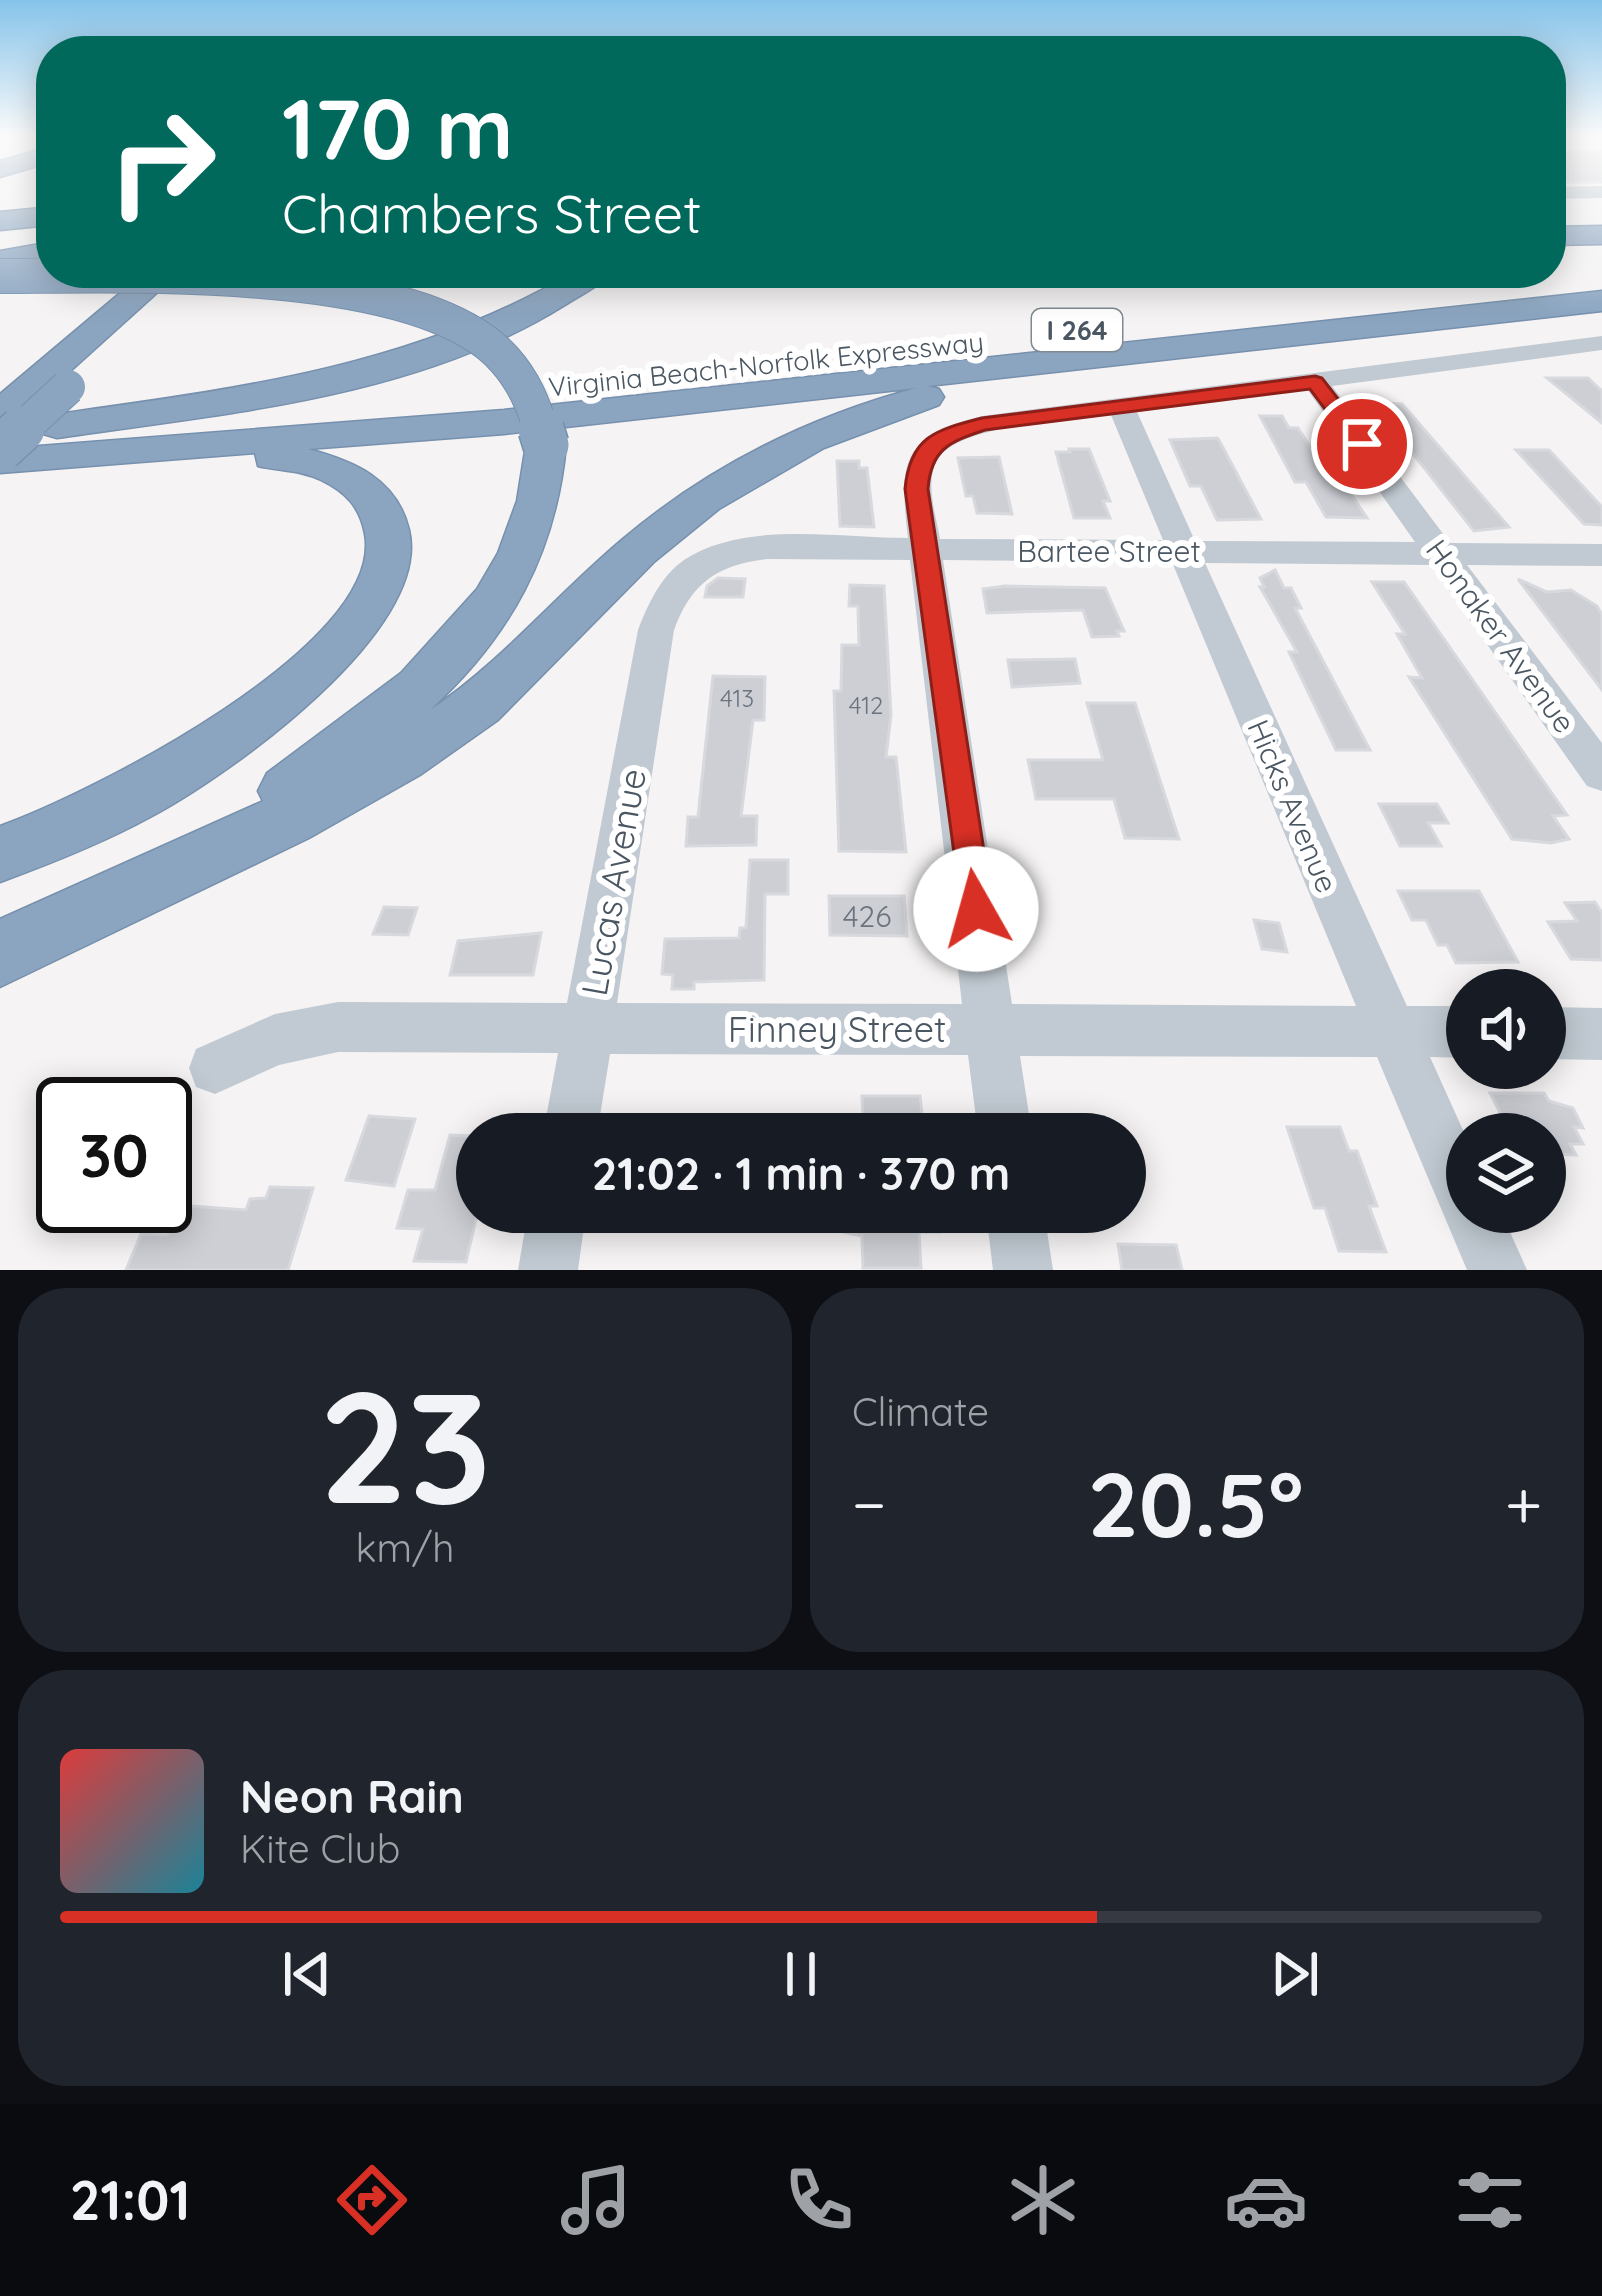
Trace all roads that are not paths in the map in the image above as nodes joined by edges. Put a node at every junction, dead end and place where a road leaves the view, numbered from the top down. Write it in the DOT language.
graph roads {
  1 [pos="36,217"];
  2 [pos="1602,218"];
  3 [pos="1566,219"];
  4 [pos="0,221"];
  5 [pos="36,231"];
  6 [pos="0,235"];
  7 [pos="1602,235"];
  8 [pos="1566,236"];
  9 [pos="36,254"];
  10 [pos="0,260"];
  11 [pos="1602,274"];
  12 [pos="0,276"];
  13 [pos="36,277"];
  14 [pos="1566,278"];
  15 [pos="115,288"];
  16 [pos="145,288"];
  17 [pos="173,288"];
  18 [pos="301,288"];
  19 [pos="567,288"];
  20 [pos="1472,288"];
  21 [pos="1602,301"];
  22 [pos="1602,344"];
  23 [pos="1163,350"];
  24 [pos="1315,382"];
  25 [pos="24,392"];
  26 [pos="1121,407"];
  27 [pos="0,429"];
  28 [pos="26,448"];
  29 [pos="925,550"];
  30 [pos="1184,551"];
  31 [pos="1439,552"];
  32 [pos="1602,555"];
  33 [pos="656,630"];
  34 [pos="1602,774"];
  35 [pos="0,854"];
  36 [pos="92,909"];
  37 [pos="0,954"];
  38 [pos="588,1027"];
  39 [pos="991,1029"];
  40 [pos="1389,1030"];
  41 [pos="1446,1031"];
  42 [pos="1566,1033"];
  43 [pos="1602,1034"];
  44 [pos="215,1068"];
  45 [pos="574,1113"];
  46 [pos="1002,1113"];
  47 [pos="1446,1157"];
  48 [pos="554,1233"];
  49 [pos="1019,1233"];
  50 [pos="1480,1233"];
  51 [pos="548,1270"];
  52 [pos="1023,1270"];
  53 [pos="1497,1270"];
  1 -- 4 [label="highway"];
  2 -- 3 [label="highway"];
  5 -- 6 [label="highway"];
  7 -- 8 [label="highway"];
  9 -- 10 [label="highway"];
  11 -- 14 [label="highway, Virginia Beach-Norfolk Expressway / I 264"];
  12 -- 13 [label="highway, bridge"];
  15 -- 25 [label="highway"];
  16 -- 25 [label="highway"];
  17 -- 25 [label="highway"];
  18 -- 36 [label="highway, bridge"];
  19 -- 28 [label="highway"];
  20 -- 28 [label="highway, Virginia Beach-Norfolk Expressway / I 264"];
  21 -- 23 [label="highway"];
  22 -- 24 [label="street"];
  23 -- 28 [label="highway"];
  23 -- 36 [label="highway"];
  24 -- 26 [label="street"];
  24 -- 31 [label="street, Honaker Avenue"];
  25 -- 28 [label="highway, bridge"];
  26 -- 29 [label="street"];
  26 -- 30 [label="street, Hicks Avenue"];
  27 -- 28 [label="highway, Virginia Beach-Norfolk Expressway / I 264"];
  28 -- 35 [label="highway"];
  29 -- 30 [label="street, Bartee Street"];
  29 -- 33 [label="street, Bartee Street"];
  29 -- 39 [label="street"];
  30 -- 31 [label="street, Bartee Street"];
  30 -- 40 [label="street, Hicks Avenue"];
  31 -- 32 [label="street, Bartee Street"];
  31 -- 34 [label="street, Honaker Avenue"];
  33 -- 38 [label="street, Lucas Avenue"];
  36 -- 37 [label="highway"];
  38 -- 39 [label="street, Finney Street"];
  38 -- 44 [label="street, Finney Street"];
  38 -- 45 [label="street, Lucas Avenue"];
  39 -- 40 [label="street, Finney Street"];
  39 -- 46 [label="street"];
  40 -- 41 [label="street, Finney Street"];
  40 -- 47 [label="street, Hicks Avenue"];
  42 -- 43 [label="street"];
  48 -- 51 [label="street"];
  49 -- 52 [label="street"];
  50 -- 53 [label="street"];
}
